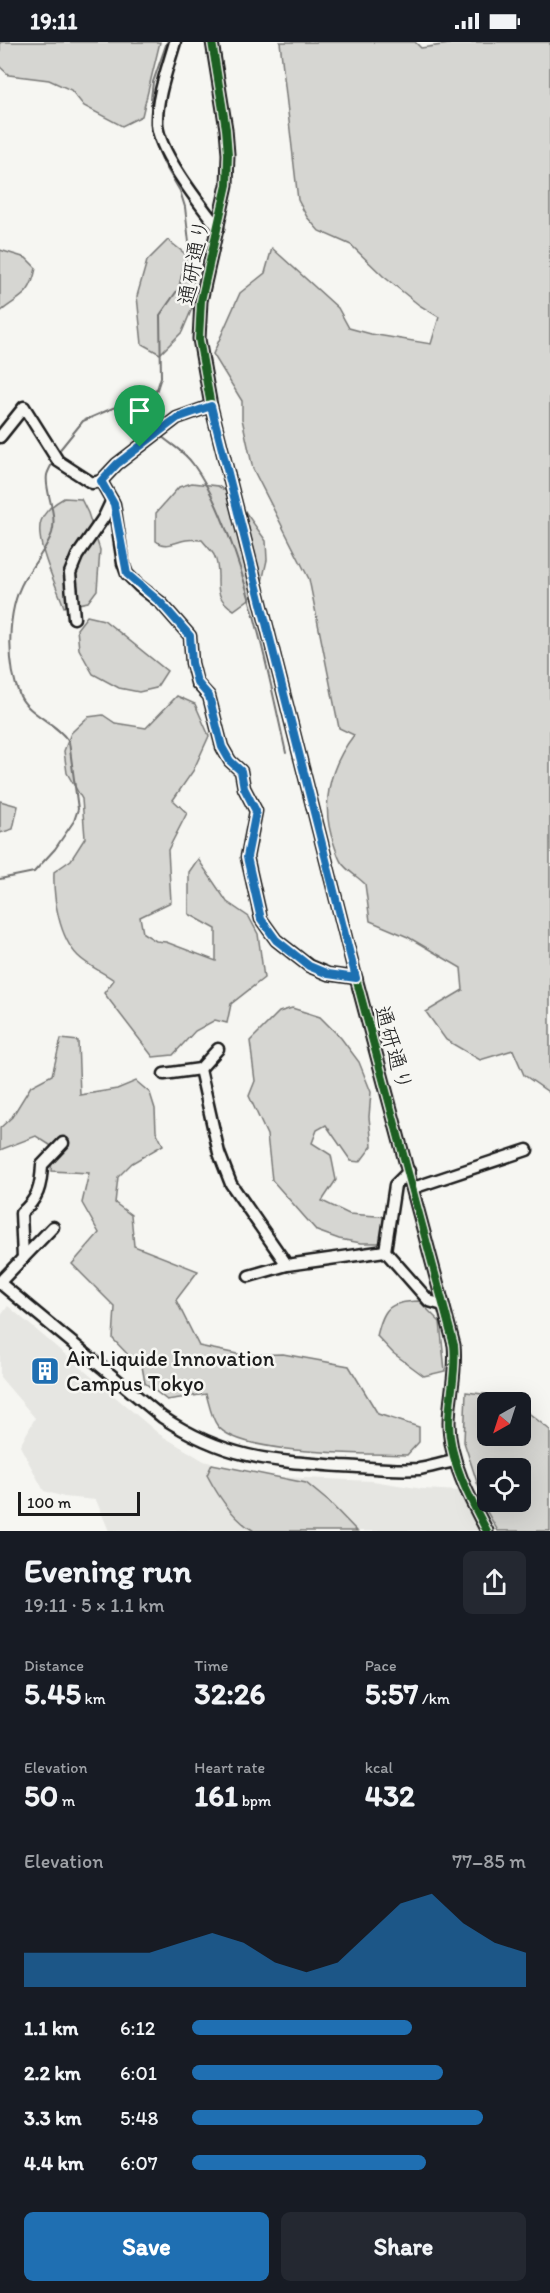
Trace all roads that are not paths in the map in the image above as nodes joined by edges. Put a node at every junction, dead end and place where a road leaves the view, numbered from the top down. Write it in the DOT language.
graph roads {
  1 [pos="174,42"];
  2 [pos="212,42"];
  3 [pos="218,228"];
  4 [pos="211,406"];
  5 [pos="0,437"];
  6 [pos="101,481"];
  7 [pos="112,500"];
  8 [pos="74,618"];
  9 [pos="356,978"];
  10 [pos="218,1048"];
  11 [pos="200,1069"];
  12 [pos="164,1074"];
  13 [pos="63,1143"];
  14 [pos="527,1150"];
  15 [pos="409,1171"];
  16 [pos="413,1188"];
  17 [pos="53,1227"];
  18 [pos="385,1251"];
  19 [pos="23,1258"];
  20 [pos="287,1265"];
  21 [pos="249,1276"];
  22 [pos="0,1283"];
  23 [pos="443,1305"];
  24 [pos="455,1461"];
  25 [pos="487,1531"];
  1 -- 3 [label="street"];
  2 -- 3 [label="street, 通研通り"];
  3 -- 4 [label="street, 通研通り"];
  4 -- 6 [label="street"];
  4 -- 9 [label="street, 通研通り"];
  5 -- 6 [label="street"];
  6 -- 7 [label="street"];
  7 -- 8 [label="street"];
  7 -- 9 [label="street"];
  9 -- 15 [label="street, 通研通り"];
  10 -- 11 [label="street"];
  11 -- 12 [label="street"];
  11 -- 20 [label="street"];
  13 -- 19 [label="street"];
  14 -- 16 [label="street"];
  15 -- 16 [label="street, 通研通り"];
  15 -- 18 [label="street"];
  16 -- 23 [label="street, 通研通り"];
  17 -- 19 [label="street"];
  18 -- 20 [label="street"];
  18 -- 23 [label="street"];
  19 -- 22 [label="street"];
  20 -- 21 [label="street"];
  22 -- 24 [label="street"];
  23 -- 24 [label="street, 通研通り"];
  24 -- 25 [label="street, 通研通り"];
}
